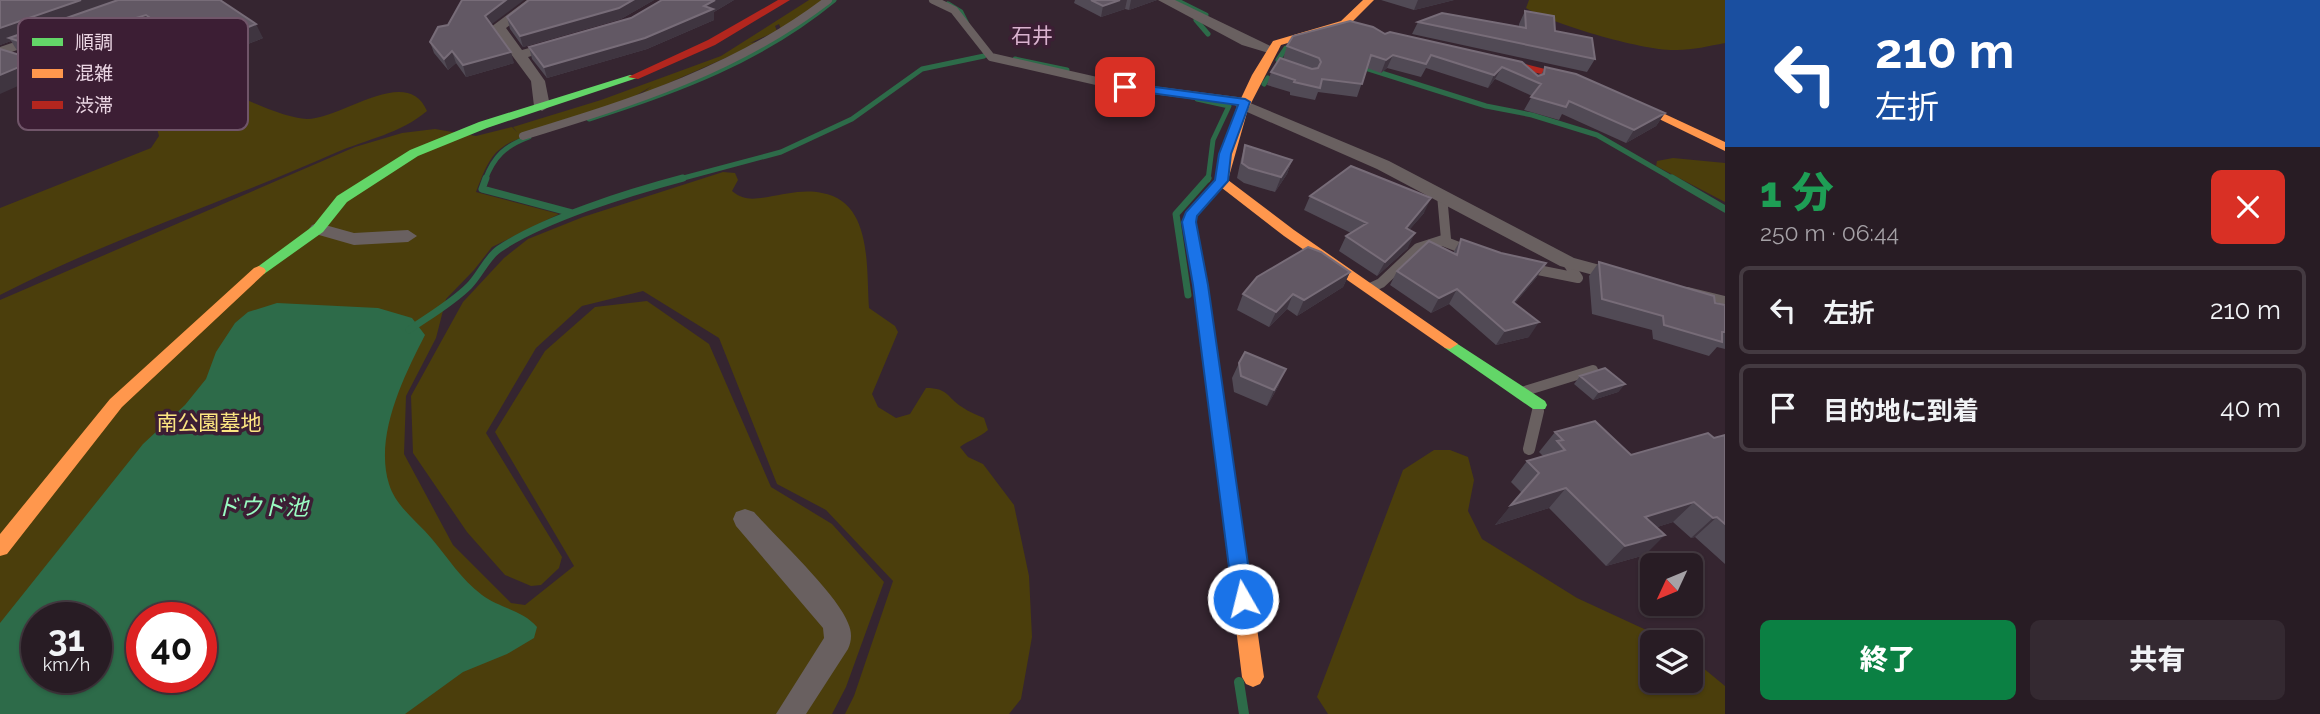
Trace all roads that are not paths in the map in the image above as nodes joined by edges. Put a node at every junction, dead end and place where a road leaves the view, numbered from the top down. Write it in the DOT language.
graph roads {
  1 [pos="536,0"];
  2 [pos="785,0"];
  3 [pos="828,0"];
  4 [pos="933,0"];
  5 [pos="1165,0"];
  6 [pos="1369,0"];
  7 [pos="1345,23"];
  8 [pos="1368,30"];
  9 [pos="567,41"];
  10 [pos="18,46"];
  11 [pos="0,53"];
  12 [pos="519,55"];
  13 [pos="1472,55"];
  14 [pos="18,58"];
  15 [pos="1271,58"];
  16 [pos="1244,104"];
  17 [pos="541,106"];
  18 [pos="523,136"];
  19 [pos="1725,147"];
  20 [pos="1221,181"];
  21 [pos="1442,195"];
  22 [pos="318,229"];
  23 [pos="408,236"];
  24 [pos="1443,241"];
  25 [pos="1482,256"];
  26 [pos="1567,262"];
  27 [pos="1519,265"];
  28 [pos="1635,280"];
  29 [pos="1370,289"];
  30 [pos="1674,289"];
  31 [pos="1725,303"];
  32 [pos="1592,370"];
  33 [pos="1522,392"];
  34 [pos="1539,405"];
  35 [pos="1529,449"];
  36 [pos="745,519"];
  37 [pos="0,548"];
  38 [pos="1253,677"];
  39 [pos="790,714"];
  1 -- 12 [label="street"];
  2 -- 17 [label="street"];
  3 -- 18 [label="lane"];
  4 -- 16 [label="lane"];
  5 -- 15 [label="street"];
  6 -- 7 [label="street"];
  7 -- 8 [label="street"];
  7 -- 15 [label="street"];
  9 -- 12 [label="street"];
  10 -- 11 [label="street"];
  11 -- 14 [label="lane"];
  12 -- 17 [label="street"];
  13 -- 19 [label="street"];
  15 -- 16 [label="street"];
  16 -- 20 [label="street"];
  16 -- 21 [label="street"];
  17 -- 22 [label="street"];
  20 -- 29 [label="street"];
  20 -- 38 [label="street"];
  21 -- 24 [label="lane"];
  21 -- 26 [label="street"];
  22 -- 23 [label="street"];
  22 -- 37 [label="street"];
  24 -- 25 [label="lane"];
  24 -- 29 [label="lane"];
  26 -- 27 [label="lane"];
  26 -- 28 [label="street"];
  29 -- 33 [label="street"];
  30 -- 31 [label="street"];
  32 -- 33 [label="lane"];
  33 -- 34 [label="street"];
  34 -- 35 [label="lane"];
  36 -- 39 [label="street"];
}
